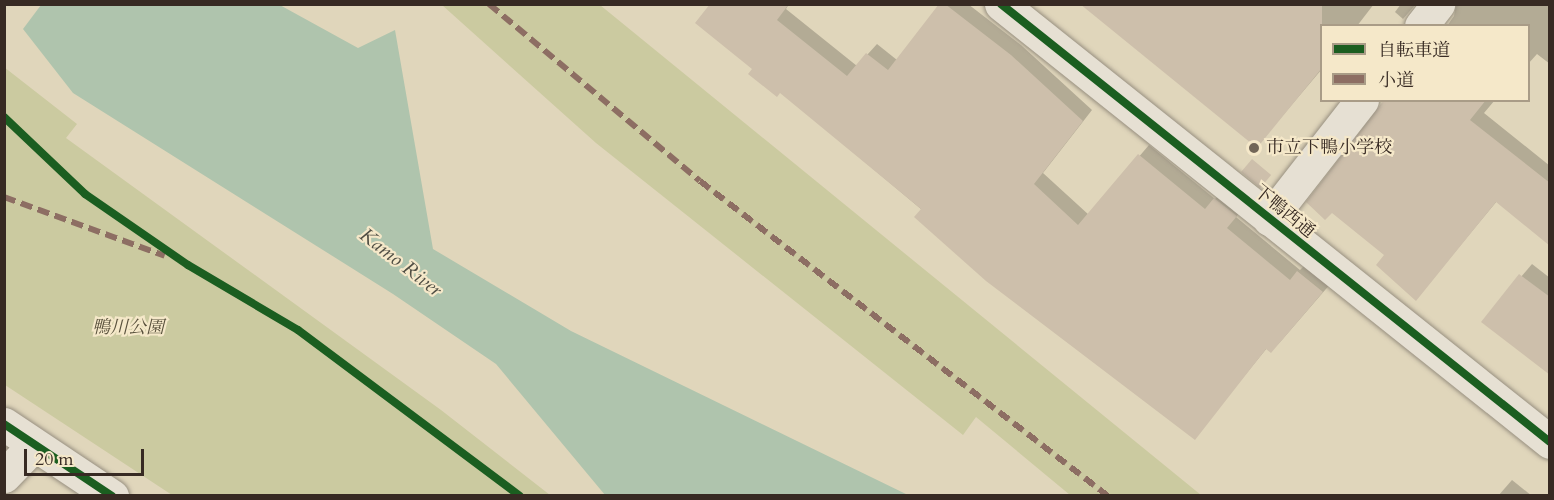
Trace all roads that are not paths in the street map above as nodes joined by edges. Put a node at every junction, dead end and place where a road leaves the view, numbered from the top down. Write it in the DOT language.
graph roads {
  1 [pos="1001,4"];
  2 [pos="1438,4"];
  3 [pos="1423,24"];
  4 [pos="1360,102"];
  5 [pos="1269,219"];
  6 [pos="4,424"];
  7 [pos="1550,442"];
  8 [pos="33,446"];
  9 [pos="4,476"];
  10 [pos="112,495"];
  1 -- 5 [label="street, 下鴨西通"];
  2 -- 3 [label="street"];
  4 -- 5 [label="street"];
  5 -- 7 [label="street, 下鴨西通"];
  6 -- 8 [label="street"];
  8 -- 9 [label="street"];
  8 -- 10 [label="street"];
}
